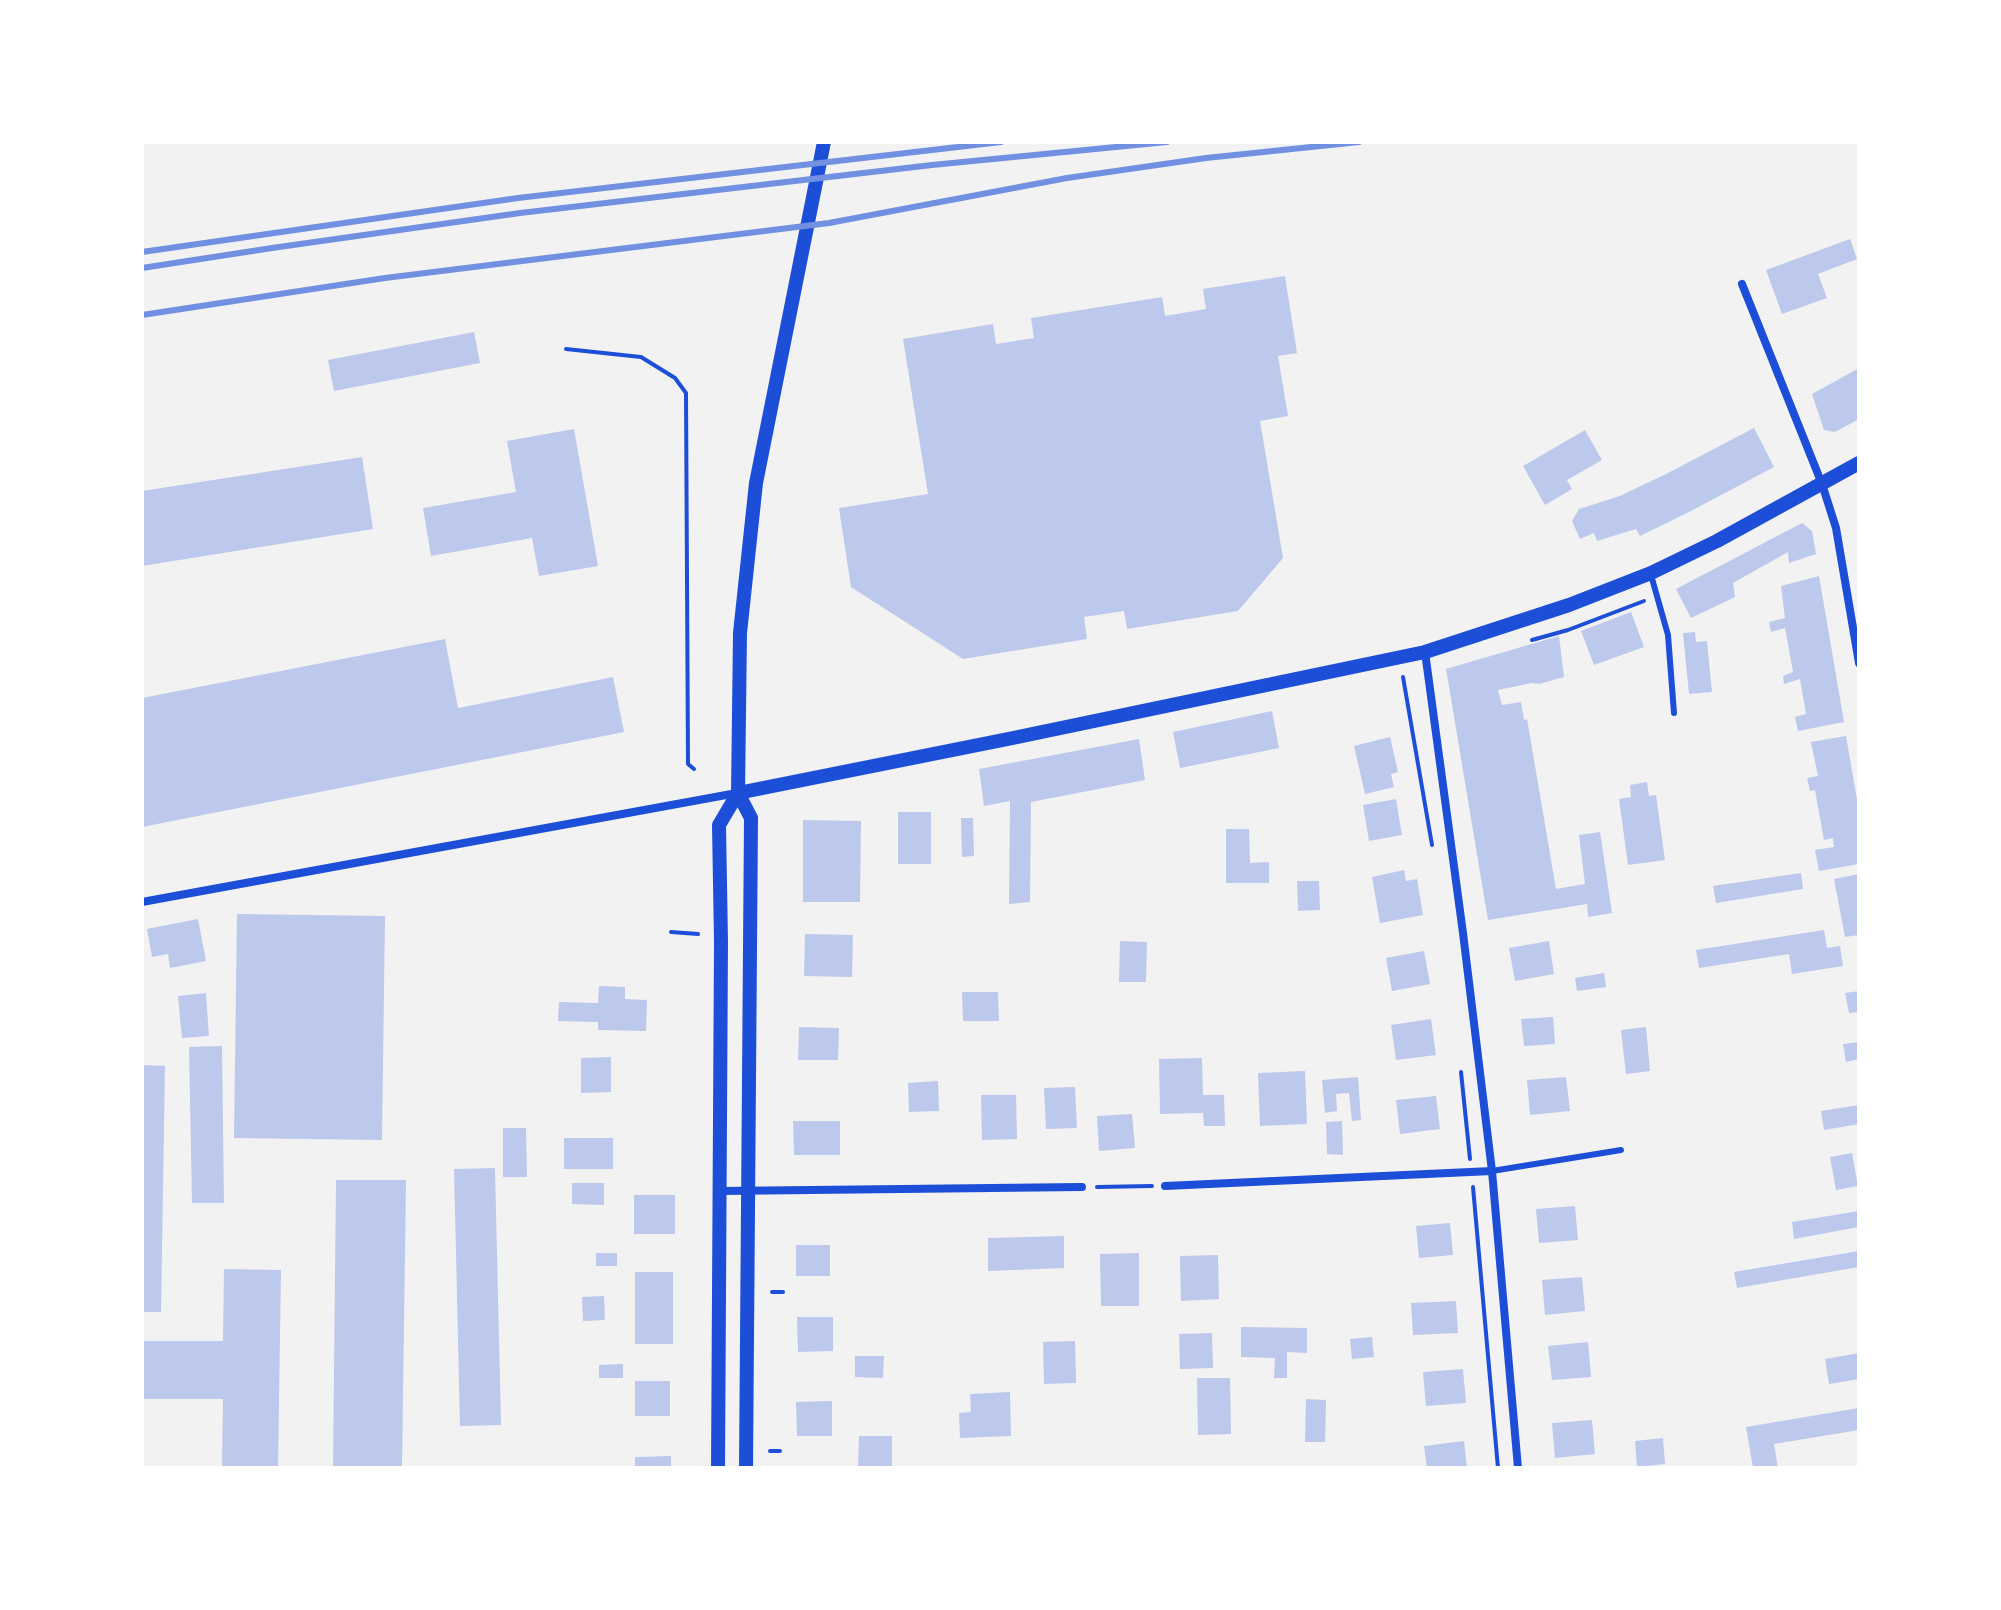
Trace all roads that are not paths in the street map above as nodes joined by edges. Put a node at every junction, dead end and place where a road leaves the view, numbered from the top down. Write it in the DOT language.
graph roads {
  1 [pos="824,142"];
  2 [pos="1742,284"];
  3 [pos="1859,463"];
  4 [pos="1822,484"];
  5 [pos="1651,573"];
  6 [pos="1425,652"];
  7 [pos="1859,663"];
  8 [pos="1674,713"];
  9 [pos="738,793"];
  10 [pos="142,902"];
  11 [pos="1621,1150"];
  12 [pos="1492,1171"];
  13 [pos="1165,1186"];
  14 [pos="1082,1187"];
  15 [pos="720,1191"];
  16 [pos="747,1191"];
  17 [pos="718,1468"];
  18 [pos="746,1468"];
  19 [pos="1518,1468"];
  1 -- 9 [label="street"];
  2 -- 4 [label="street"];
  3 -- 4 [label="street"];
  4 -- 5 [label="street"];
  4 -- 7 [label="street"];
  5 -- 6 [label="street"];
  5 -- 8 [label="lane"];
  6 -- 9 [label="street"];
  6 -- 12 [label="street"];
  9 -- 10 [label="street"];
  9 -- 15 [label="street"];
  9 -- 16 [label="street"];
  11 -- 12 [label="lane"];
  12 -- 13 [label="street"];
  12 -- 19 [label="street"];
  14 -- 16 [label="street"];
  15 -- 16 [label="street"];
  15 -- 17 [label="street"];
  16 -- 18 [label="street"];
}
